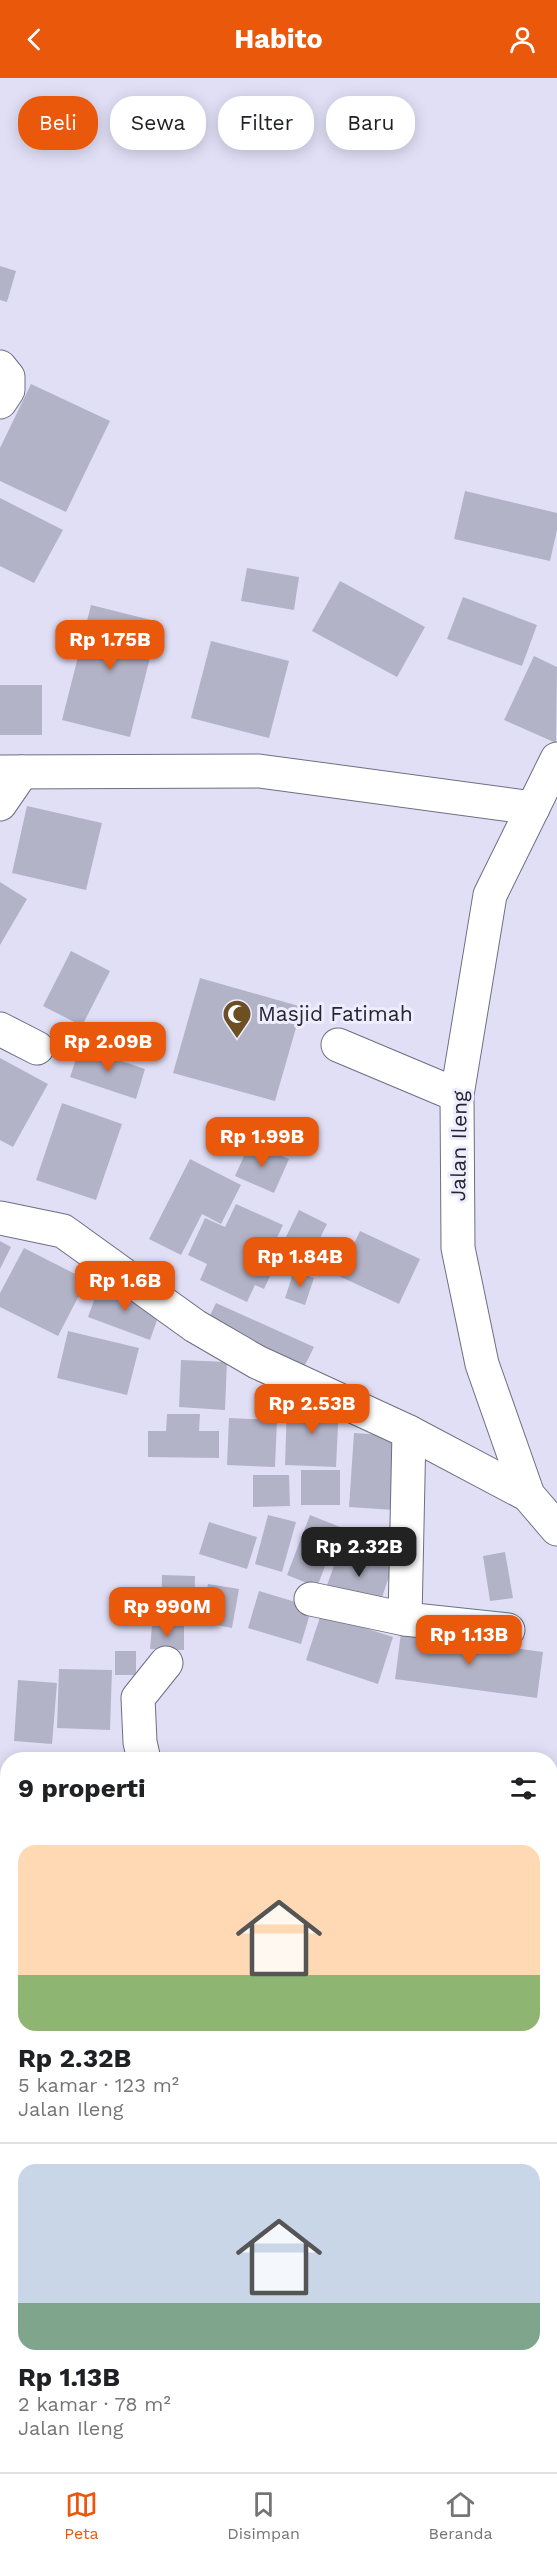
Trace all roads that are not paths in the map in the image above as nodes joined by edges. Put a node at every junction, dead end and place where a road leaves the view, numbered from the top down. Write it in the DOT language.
graph roads {
  1 [pos="0,367"];
  2 [pos="0,402"];
  3 [pos="557,759"];
  4 [pos="11,772"];
  5 [pos="0,804"];
  6 [pos="533,808"];
  7 [pos="0,1029"];
  8 [pos="338,1045"];
  9 [pos="37,1048"];
  10 [pos="457,1095"];
  11 [pos="0,1218"];
  12 [pos="409,1432"];
  13 [pos="528,1495"];
  14 [pos="557,1529"];
  15 [pos="311,1599"];
  16 [pos="405,1619"];
  17 [pos="508,1630"];
  18 [pos="166,1663"];
  19 [pos="142,1752"];
  1 -- 2 [label="street"];
  3 -- 6 [label="street, Jalan Ileng"];
  4 -- 5 [label="street"];
  4 -- 6 [label="street"];
  6 -- 10 [label="street, Jalan Ileng"];
  7 -- 9 [label="street"];
  8 -- 10 [label="street"];
  10 -- 13 [label="street, Jalan Ileng"];
  11 -- 12 [label="street"];
  12 -- 13 [label="street"];
  12 -- 16 [label="street"];
  13 -- 14 [label="street, Jalan Ileng"];
  15 -- 16 [label="street"];
  16 -- 17 [label="street"];
  18 -- 19 [label="street"];
}
